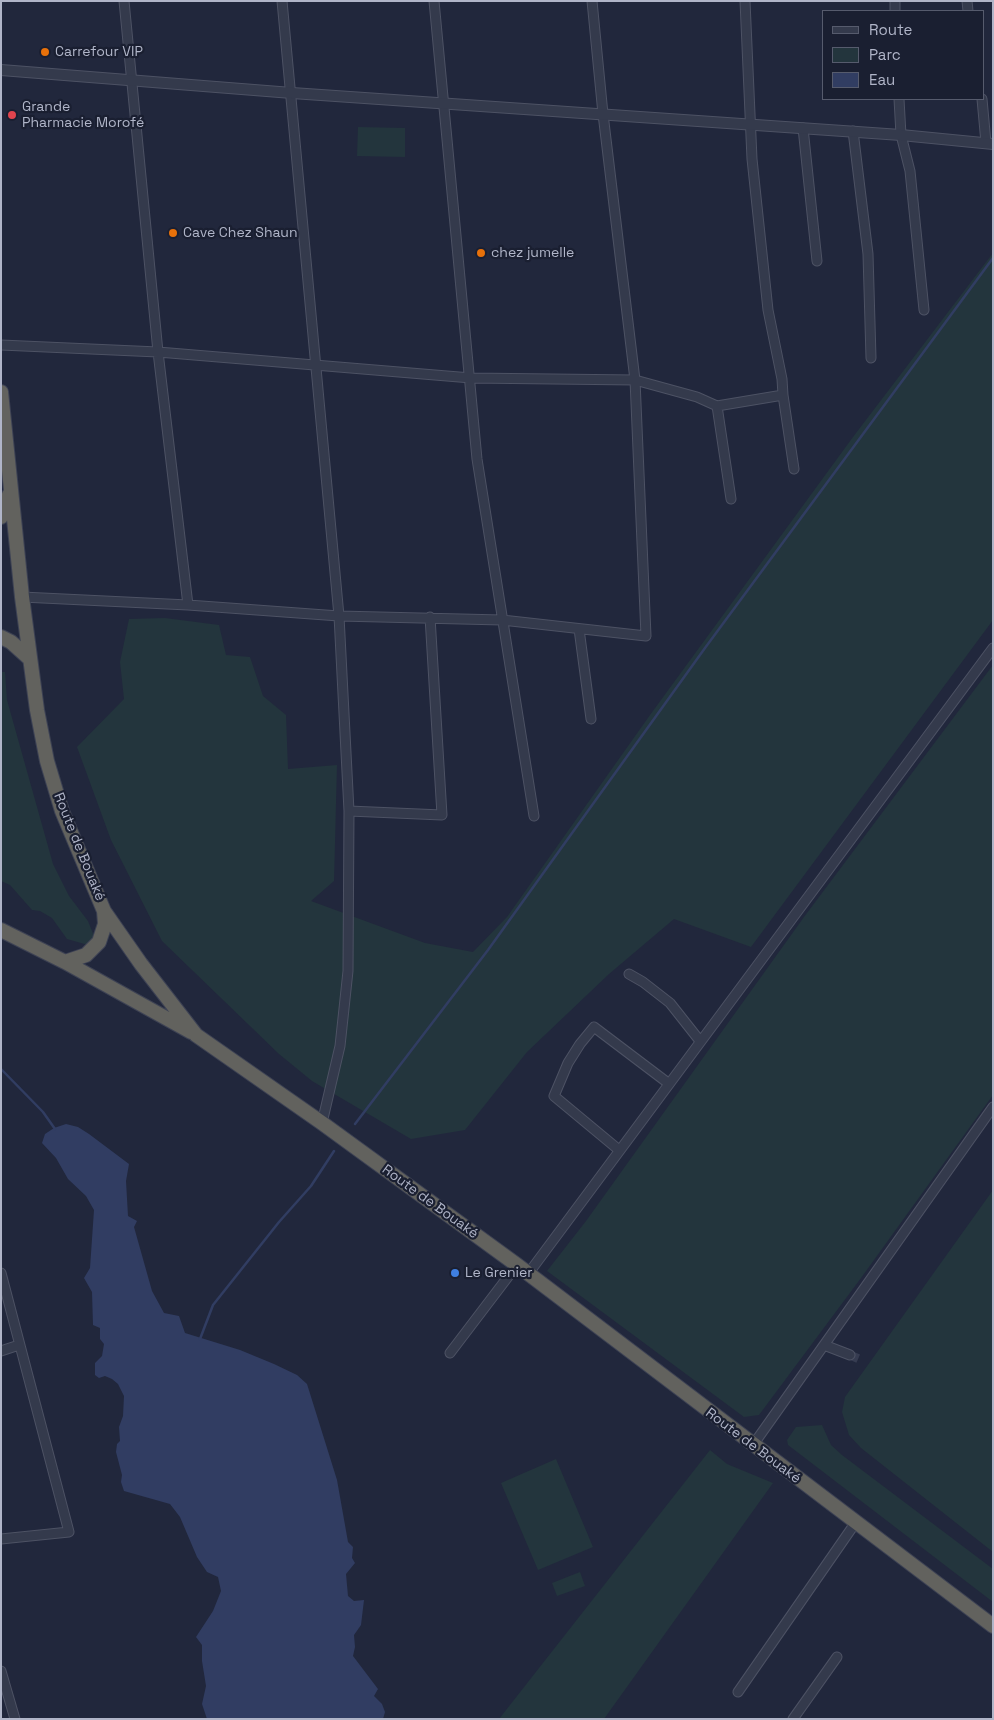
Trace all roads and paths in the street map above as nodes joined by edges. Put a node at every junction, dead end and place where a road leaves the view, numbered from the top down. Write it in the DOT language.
graph roads {
  1 [pos="124,1"];
  2 [pos="282,1"];
  3 [pos="434,1"];
  4 [pos="592,1"];
  5 [pos="745,1"];
  6 [pos="1,70"];
  7 [pos="133,79"];
  8 [pos="292,92"];
  9 [pos="899,100"];
  10 [pos="982,100"];
  11 [pos="443,103"];
  12 [pos="603,114"];
  13 [pos="749,124"];
  14 [pos="803,128"];
  15 [pos="853,132"];
  16 [pos="901,135"];
  17 [pos="990,143"];
  18 [pos="817,261"];
  19 [pos="924,310"];
  20 [pos="1,345"];
  21 [pos="158,352"];
  22 [pos="872,358"];
  23 [pos="315,364"];
  24 [pos="471,378"];
  25 [pos="635,380"];
  26 [pos="1,392"];
  27 [pos="783,395"];
  28 [pos="717,406"];
  29 [pos="794,469"];
  30 [pos="10,489"];
  31 [pos="731,499"];
  32 [pos="1,517"];
  33 [pos="22,597"];
  34 [pos="188,605"];
  35 [pos="339,616"];
  36 [pos="430,617"];
  37 [pos="502,620"];
  38 [pos="579,629"];
  39 [pos="1,637"];
  40 [pos="993,648"];
  41 [pos="30,659"];
  42 [pos="590,719"];
  43 [pos="349,811"];
  44 [pos="534,816"];
  45 [pos="104,911"];
  46 [pos="1,930"];
  47 [pos="65,962"];
  48 [pos="629,974"];
  49 [pos="196,1035"];
  50 [pos="700,1041"];
  51 [pos="668,1082"];
  52 [pos="993,1107"];
  53 [pos="322,1123"];
  54 [pos="619,1150"];
  55 [pos="522,1269"];
  56 [pos="1,1274"];
  57 [pos="19,1345"];
  58 [pos="824,1345"];
  59 [pos="1,1351"];
  60 [pos="450,1353"];
  61 [pos="850,1355"];
  62 [pos="753,1445"];
  63 [pos="856,1522"];
  64 [pos="1,1539"];
  65 [pos="993,1626"];
  66 [pos="837,1658"];
  67 [pos="1,1671"];
  68 [pos="738,1692"];
  69 [pos="4,1693"];
  70 [pos="15,1719"];
  71 [pos="793,1719"];
  1 -- 7 [label="street"];
  2 -- 8 [label="street"];
  3 -- 11 [label="street"];
  4 -- 12 [label="street"];
  5 -- 13 [label="street"];
  6 -- 7 [label="street"];
  7 -- 8 [label="street"];
  7 -- 21 [label="street"];
  8 -- 11 [label="street"];
  8 -- 23 [label="street"];
  9 -- 16 [label="street"];
  10 -- 17 [label="street"];
  11 -- 12 [label="street"];
  11 -- 24 [label="street"];
  12 -- 13 [label="street"];
  12 -- 25 [label="street"];
  13 -- 14 [label="street"];
  13 -- 27 [label="street"];
  14 -- 15 [label="street"];
  14 -- 18 [label="street"];
  15 -- 16 [label="street"];
  15 -- 22 [label="street"];
  16 -- 17 [label="street"];
  16 -- 19 [label="street"];
  20 -- 21 [label="street"];
  21 -- 23 [label="street"];
  21 -- 34 [label="street"];
  23 -- 24 [label="street"];
  23 -- 35 [label="street"];
  24 -- 25 [label="street"];
  24 -- 37 [label="street"];
  25 -- 28 [label="street"];
  25 -- 38 [label="street"];
  26 -- 30 [label="highway, Route de Bouaké"];
  27 -- 28 [label="street"];
  27 -- 29 [label="street"];
  28 -- 31 [label="street"];
  30 -- 32 [label="highway"];
  30 -- 33 [label="highway, Route de Bouaké"];
  33 -- 34 [label="street"];
  33 -- 41 [label="highway, Route de Bouaké"];
  34 -- 35 [label="street"];
  35 -- 36 [label="street"];
  35 -- 43 [label="street"];
  36 -- 37 [label="street"];
  36 -- 43 [label="street"];
  37 -- 38 [label="street"];
  37 -- 44 [label="street"];
  38 -- 42 [label="street"];
  39 -- 41 [label="highway"];
  40 -- 50 [label="street"];
  41 -- 45 [label="highway, Route de Bouaké"];
  43 -- 53 [label="street"];
  45 -- 47 [label="highway"];
  45 -- 49 [label="highway, Route de Bouaké"];
  46 -- 47 [label="highway"];
  47 -- 49 [label="highway"];
  48 -- 50 [label="street"];
  49 -- 53 [label="highway, Route de Bouaké"];
  50 -- 51 [label="street"];
  51 -- 54 [label="street"];
  51 -- 54 [label="street"];
  52 -- 58 [label="street"];
  53 -- 55 [label="highway, Route de Bouaké"];
  54 -- 55 [label="street"];
  55 -- 60 [label="street"];
  55 -- 62 [label="highway, Route de Bouaké"];
  56 -- 57 [label="street"];
  57 -- 59 [label="street"];
  57 -- 64 [label="street"];
  58 -- 61 [label="street"];
  58 -- 62 [label="street"];
  62 -- 63 [label="highway, Route de Bouaké"];
  63 -- 65 [label="highway, Route de Bouaké"];
  63 -- 68 [label="street"];
  66 -- 71 [label="street"];
  67 -- 69 [label="street"];
  69 -- 70 [label="street"];
}
